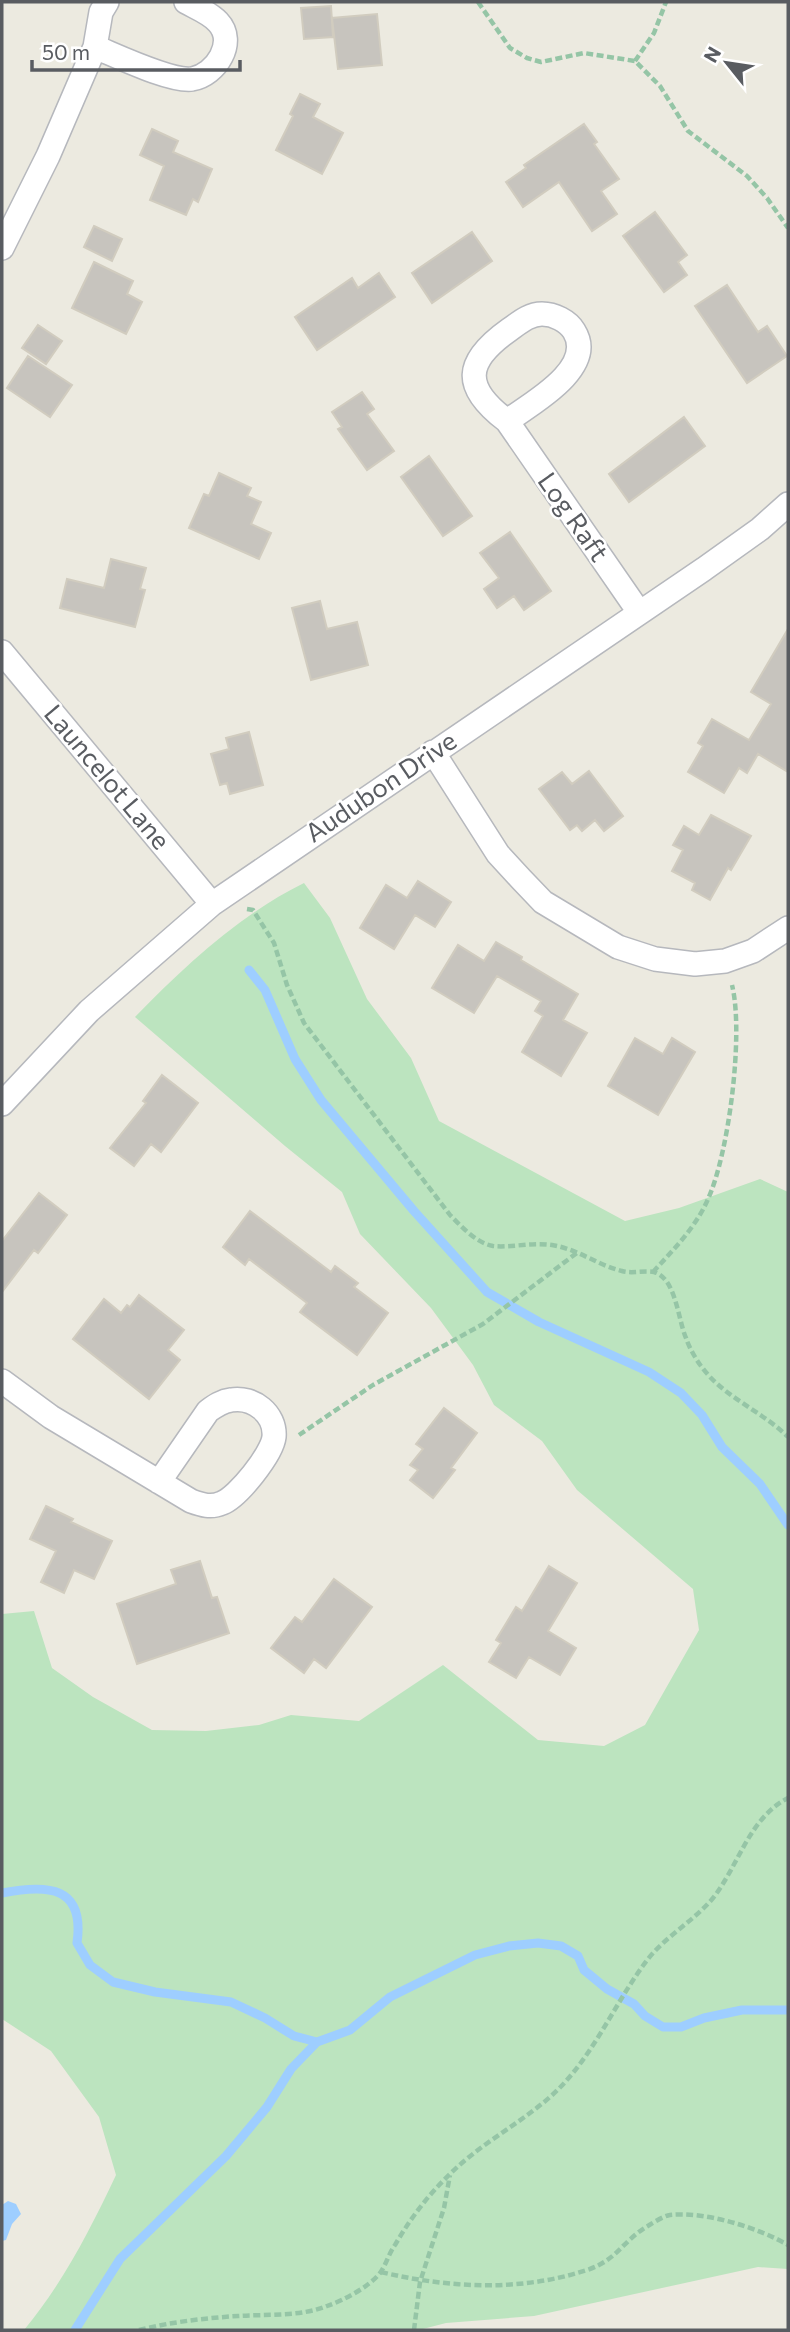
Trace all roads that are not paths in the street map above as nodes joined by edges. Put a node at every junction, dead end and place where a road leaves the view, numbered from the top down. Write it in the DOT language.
graph roads {
  1 [pos="107,2"];
  2 [pos="186,2"];
  3 [pos="95,47"];
  4 [pos="2,248"];
  5 [pos="507,421"];
  6 [pos="788,504"];
  7 [pos="639,612"];
  8 [pos="2,652"];
  9 [pos="433,752"];
  10 [pos="212,904"];
  11 [pos="788,928"];
  12 [pos="2,1104"];
  13 [pos="2,1381"];
  14 [pos="159,1482"];
  1 -- 3 [label="street"];
  2 -- 3 [label="street"];
  3 -- 4 [label="street"];
  5 -- 5 [label="street, Log Raft"];
  5 -- 7 [label="street, Log Raft"];
  6 -- 7 [label="street, Audubon Drive"];
  7 -- 9 [label="street, Audubon Drive"];
  8 -- 10 [label="street, Launcelot Lane"];
  9 -- 10 [label="street, Audubon Drive"];
  9 -- 11 [label="street"];
  10 -- 12 [label="street, Audubon Drive"];
  13 -- 14 [label="street"];
  14 -- 14 [label="street"];
}
